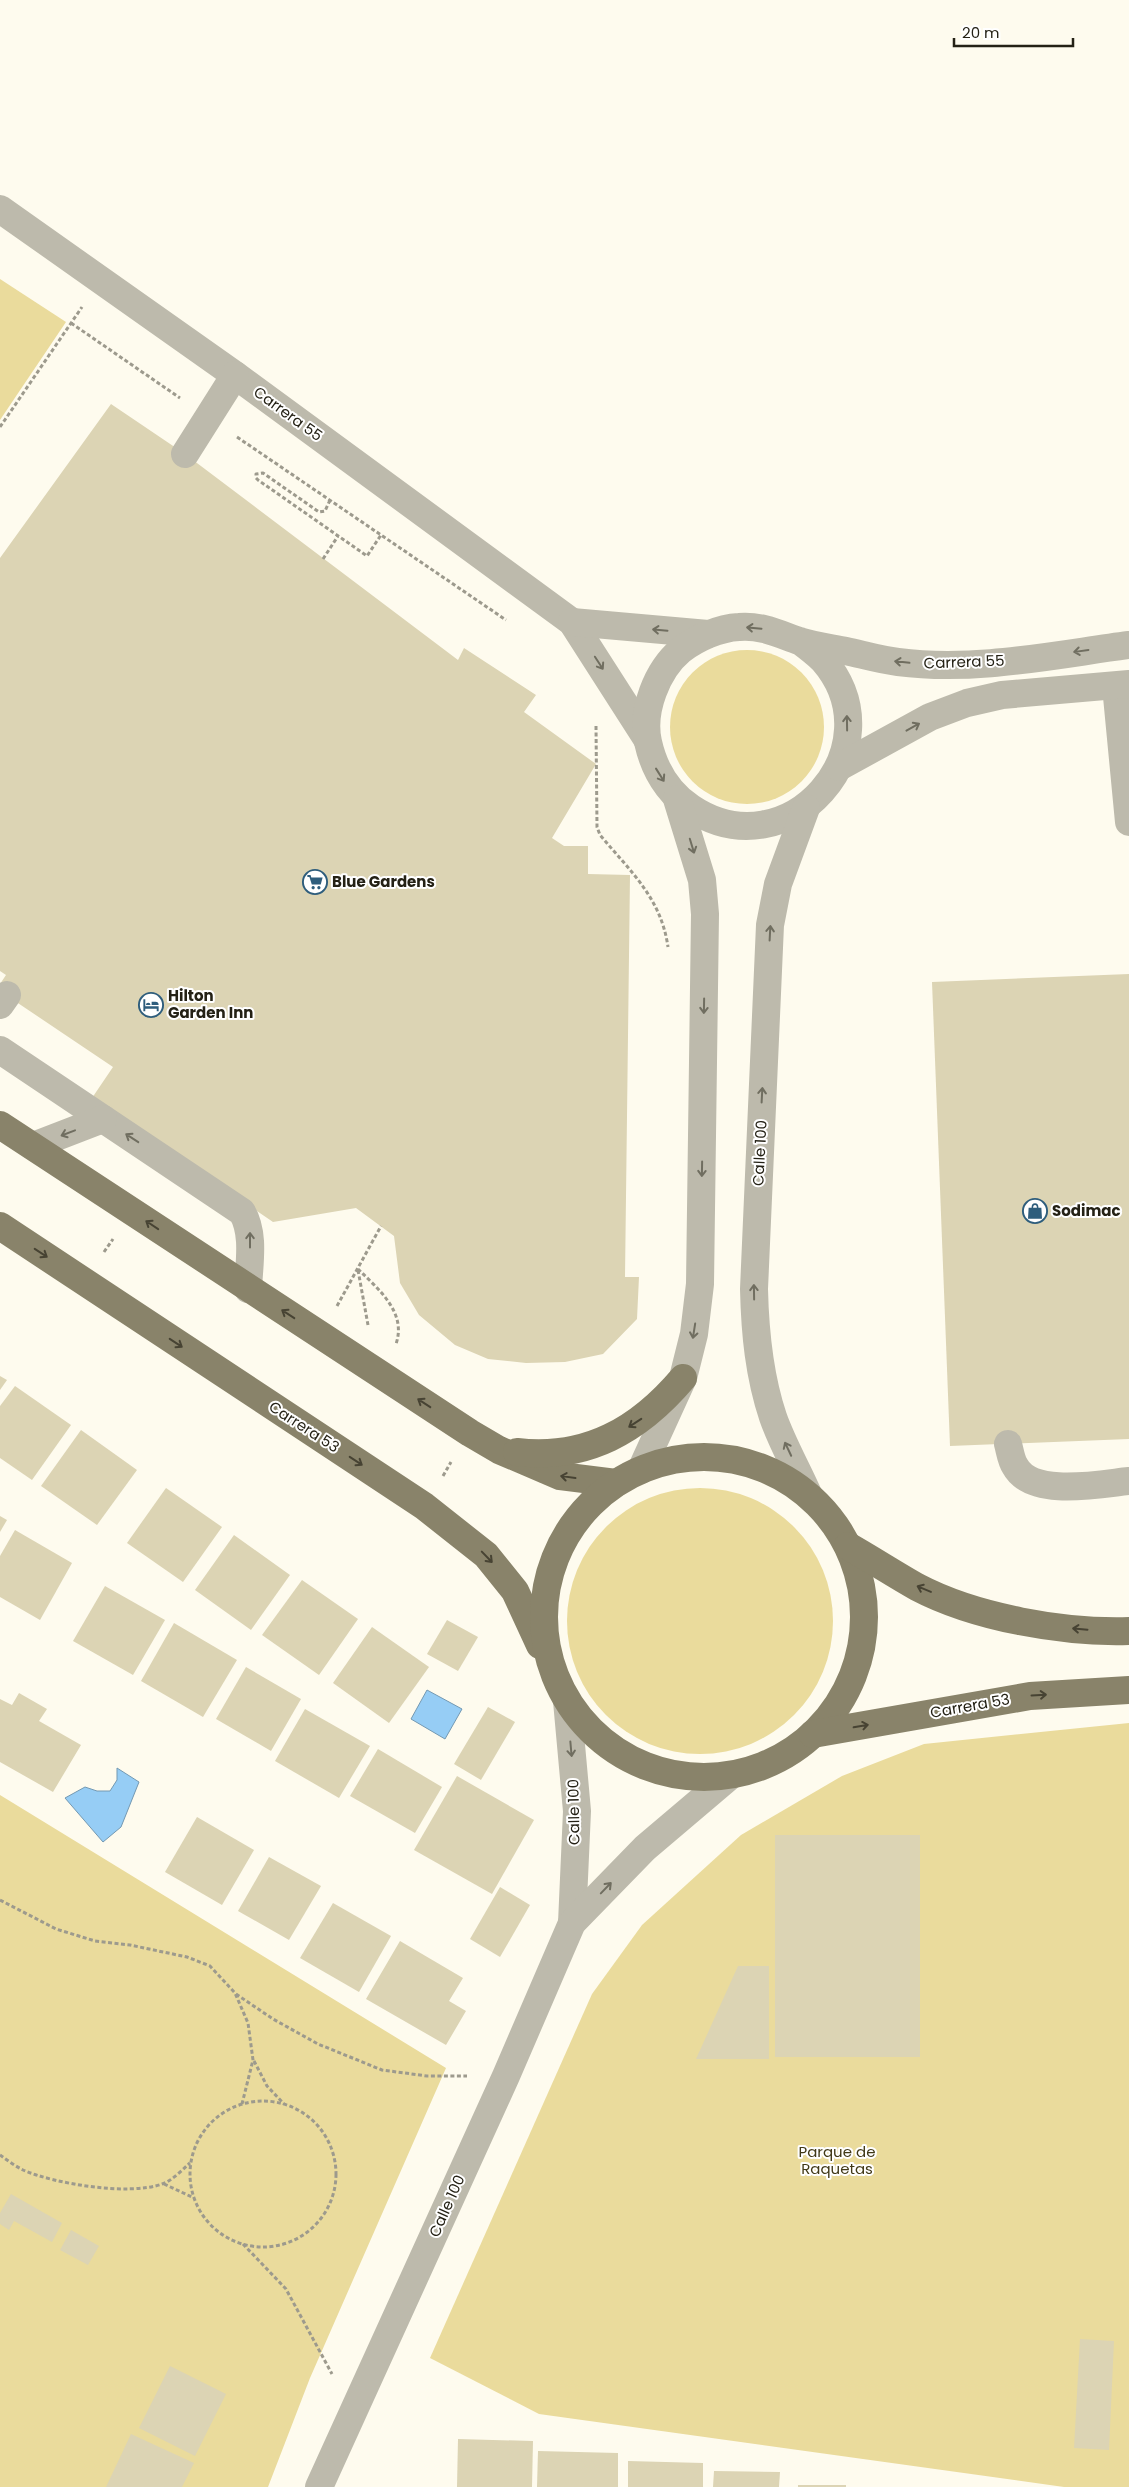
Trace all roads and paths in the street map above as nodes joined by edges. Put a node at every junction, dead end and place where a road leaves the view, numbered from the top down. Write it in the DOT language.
graph roads {
  1 [pos="0,209"];
  2 [pos="100,280"];
  3 [pos="71,323"];
  4 [pos="235,375"];
  5 [pos="208,418"];
  6 [pos="0,427"];
  7 [pos="185,454"];
  8 [pos="330,500"];
  9 [pos="381,535"];
  10 [pos="338,536"];
  11 [pos="323,559"];
  12 [pos="572,622"];
  13 [pos="511,623"];
  14 [pos="708,634"];
  15 [pos="800,641"];
  16 [pos="1129,645"];
  17 [pos="1122,685"];
  18 [pos="595,719"];
  19 [pos="647,739"];
  20 [pos="839,767"];
  21 [pos="677,799"];
  22 [pos="806,808"];
  23 [pos="1129,822"];
  24 [pos="668,948"];
  25 [pos="0,1050"];
  26 [pos="103,1119"];
  27 [pos="0,1124"];
  28 [pos="33,1146"];
  29 [pos="0,1226"];
  30 [pos="382,1226"];
  31 [pos="358,1269"];
  32 [pos="248,1289"];
  33 [pos="328,1304"];
  34 [pos="363,1327"];
  35 [pos="394,1349"];
  36 [pos="682,1378"];
  37 [pos="1008,1444"];
  38 [pos="499,1450"];
  39 [pos="641,1470"];
  40 [pos="1129,1481"];
  41 [pos="616,1483"];
  42 [pos="808,1494"];
  43 [pos="848,1546"];
  44 [pos="1129,1631"];
  45 [pos="561,1689"];
  46 [pos="1129,1690"];
  47 [pos="813,1734"];
  48 [pos="731,1775"];
  49 [pos="0,1900"];
  50 [pos="572,1923"];
  51 [pos="235,1993"];
  52 [pos="253,2060"];
  53 [pos="506,2076"];
  54 [pos="242,2104"];
  55 [pos="284,2104"];
  56 [pos="0,2155"];
  57 [pos="190,2163"];
  58 [pos="164,2184"];
  59 [pos="194,2198"];
  60 [pos="242,2244"];
  61 [pos="354,2413"];
  62 [pos="319,2487"];
  1 -- 2 [label="street, Carrera 55"];
  2 -- 3 [label="path"];
  2 -- 4 [label="street, Carrera 55"];
  3 -- 5 [label="path"];
  3 -- 6 [label="path"];
  4 -- 5 [label="street"];
  4 -- 12 [label="street, Carrera 55"];
  5 -- 7 [label="street"];
  5 -- 8 [label="path"];
  8 -- 9 [label="path"];
  8 -- 10 [label="path"];
  9 -- 10 [label="path"];
  9 -- 13 [label="path"];
  10 -- 11 [label="path"];
  14 -- 12 [label="street, one-way"];
  12 -- 19 [label="street, Carrera 55, one-way"];
  15 -- 14 [label="street, one-way"];
  14 -- 19 [label="street"];
  16 -- 15 [label="street, Carrera 55, one-way"];
  20 -- 15 [label="street, one-way"];
  20 -- 17 [label="street, one-way"];
  17 -- 23 [label="street"];
  18 -- 24 [label="path"];
  19 -- 21 [label="street, one-way"];
  20 -- 22 [label="street"];
  21 -- 22 [label="street"];
  21 -- 36 [label="street, one-way"];
  42 -- 22 [label="street, Calle 100, one-way"];
  25 -- 26 [label="street"];
  26 -- 28 [label="street, one-way"];
  32 -- 26 [label="street, one-way"];
  27 -- 28 [label="main road"];
  32 -- 28 [label="main road, one-way"];
  29 -- 45 [label="main road, Carrera 53, one-way"];
  30 -- 31 [label="path"];
  31 -- 33 [label="path"];
  31 -- 34 [label="path"];
  31 -- 35 [label="path"];
  38 -- 32 [label="main road, one-way"];
  36 -- 38 [label="main road, one-way"];
  36 -- 39 [label="street"];
  37 -- 40 [label="street"];
  41 -- 38 [label="main road, one-way"];
  39 -- 41 [label="main road"];
  39 -- 42 [label="main road"];
  41 -- 45 [label="main road"];
  42 -- 43 [label="main road"];
  44 -- 43 [label="main road, one-way"];
  43 -- 47 [label="main road"];
  45 -- 48 [label="main road"];
  45 -- 50 [label="street, Calle 100, one-way"];
  47 -- 46 [label="main road, Carrera 53, one-way"];
  47 -- 48 [label="main road"];
  50 -- 48 [label="street, Calle 100, one-way"];
  49 -- 51 [label="path"];
  50 -- 53 [label="street, Calle 100"];
  51 -- 52 [label="path"];
  51 -- 53 [label="path"];
  52 -- 54 [label="path"];
  52 -- 55 [label="path"];
  53 -- 61 [label="street, Calle 100"];
  54 -- 55 [label="path"];
  54 -- 57 [label="path"];
  55 -- 60 [label="path"];
  56 -- 58 [label="path"];
  57 -- 58 [label="path"];
  57 -- 59 [label="path"];
  58 -- 59 [label="path"];
  59 -- 60 [label="path"];
  60 -- 61 [label="path"];
  61 -- 62 [label="street, Calle 100"];
}
